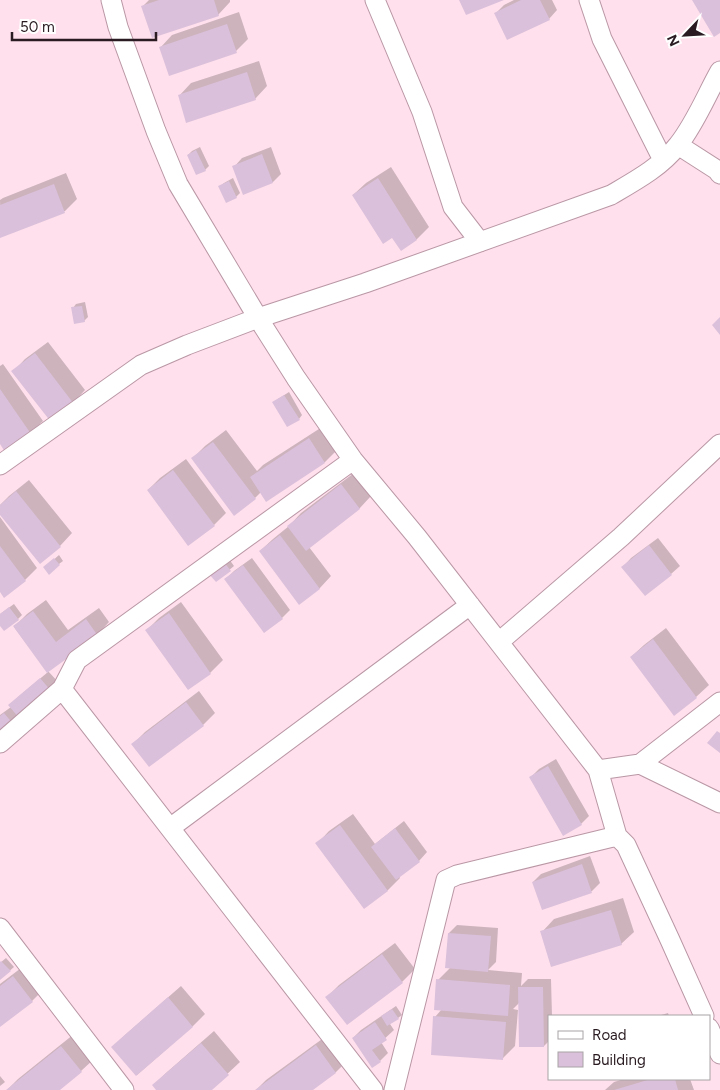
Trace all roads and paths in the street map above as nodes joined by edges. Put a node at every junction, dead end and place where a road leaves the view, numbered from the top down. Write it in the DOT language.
graph roads {
  1 [pos="111,0"];
  2 [pos="375,0"];
  3 [pos="589,0"];
  4 [pos="720,71"];
  5 [pos="678,145"];
  6 [pos="663,160"];
  7 [pos="719,170"];
  8 [pos="480,242"];
  9 [pos="258,318"];
  10 [pos="720,444"];
  11 [pos="353,460"];
  12 [pos="0,465"];
  13 [pos="470,605"];
  14 [pos="499,642"];
  15 [pos="62,689"];
  16 [pos="720,702"];
  17 [pos="0,743"];
  18 [pos="640,764"];
  19 [pos="598,770"];
  20 [pos="720,803"];
  21 [pos="170,828"];
  22 [pos="617,836"];
  23 [pos="0,928"];
  24 [pos="705,1015"];
  25 [pos="711,1027"];
  26 [pos="720,1054"];
  27 [pos="124,1090"];
  28 [pos="374,1090"];
  29 [pos="394,1090"];
  1 -- 9 [label="street"];
  2 -- 8 [label="street"];
  3 -- 6 [label="street"];
  4 -- 5 [label="street"];
  5 -- 6 [label="street"];
  5 -- 7 [label="street"];
  6 -- 8 [label="street"];
  8 -- 9 [label="street"];
  9 -- 11 [label="street"];
  9 -- 12 [label="street"];
  10 -- 14 [label="street"];
  11 -- 13 [label="street"];
  11 -- 15 [label="street"];
  13 -- 14 [label="street"];
  13 -- 21 [label="street"];
  14 -- 19 [label="street"];
  15 -- 17 [label="street"];
  15 -- 21 [label="street"];
  16 -- 18 [label="street"];
  18 -- 19 [label="street"];
  18 -- 20 [label="street"];
  19 -- 22 [label="street"];
  21 -- 28 [label="street"];
  22 -- 24 [label="street"];
  22 -- 29 [label="street"];
  23 -- 27 [label="street"];
  25 -- 26 [label="street"];
}
